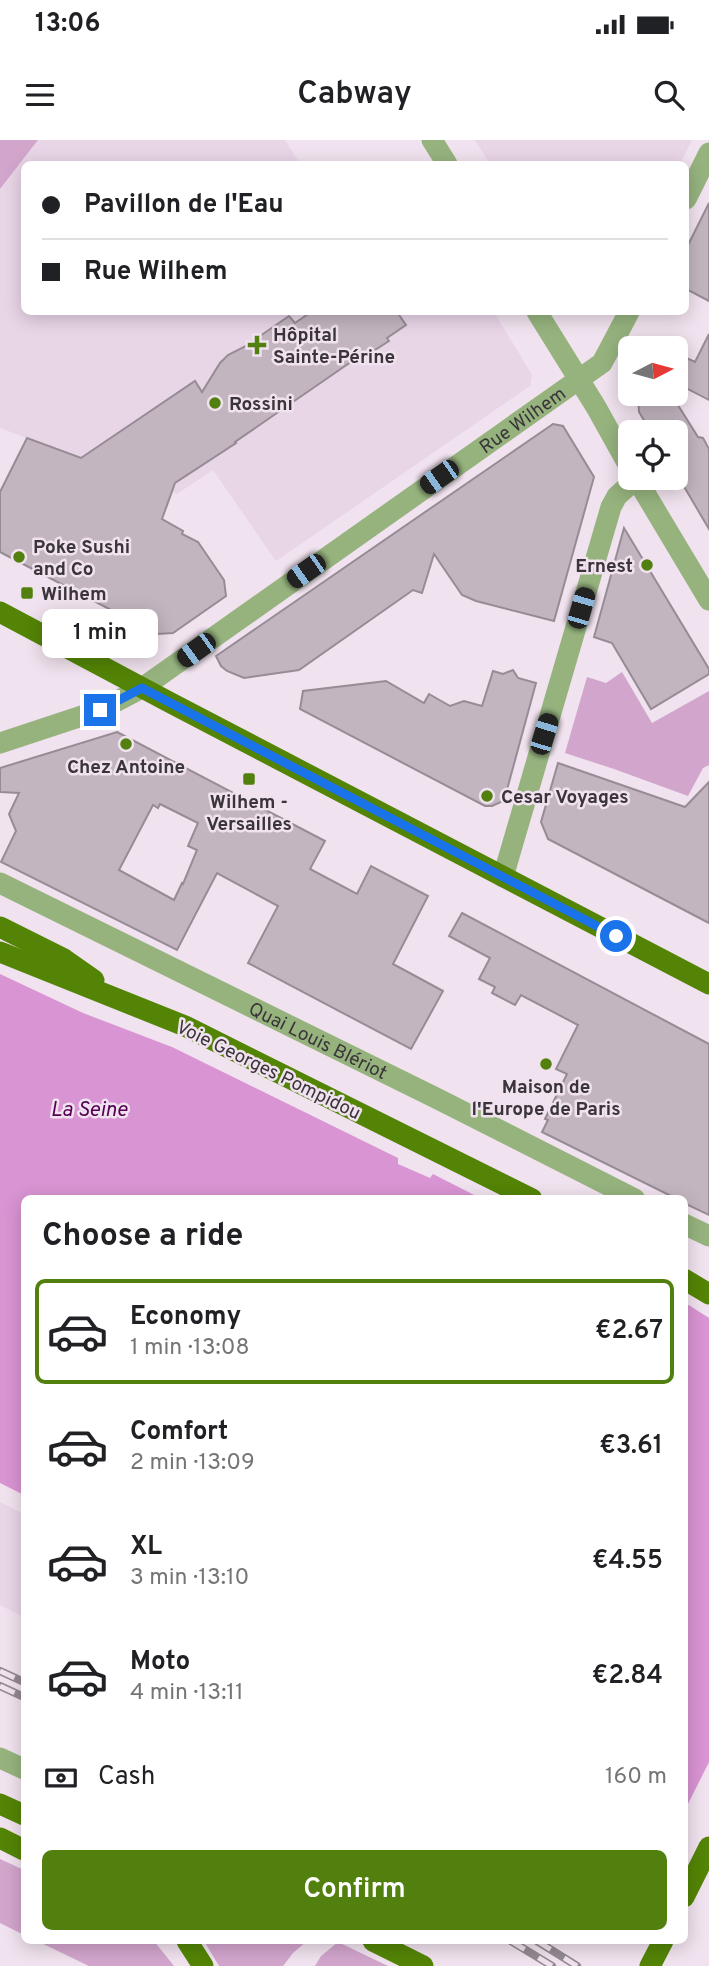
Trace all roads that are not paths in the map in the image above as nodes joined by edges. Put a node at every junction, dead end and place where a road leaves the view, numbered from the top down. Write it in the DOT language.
graph roads {
  1 [pos="432,140"];
  2 [pos="445,161"];
  3 [pos="707,161"];
  4 [pos="689,194"];
  5 [pos="539,315"];
  6 [pos="627,315"];
  7 [pos="579,379"];
  8 [pos="618,447"];
  9 [pos="623,490"];
  10 [pos="643,490"];
  11 [pos="709,600"];
  12 [pos="0,612"];
  13 [pos="142,688"];
  14 [pos="0,743"];
  15 [pos="503,877"];
  16 [pos="0,883"];
  17 [pos="0,927"];
  18 [pos="0,952"];
  19 [pos="709,984"];
  20 [pos="128,1003"];
  21 [pos="523,1195"];
  22 [pos="627,1195"];
  23 [pos="688,1226"];
  24 [pos="709,1236"];
  25 [pos="688,1281"];
  26 [pos="709,1294"];
  27 [pos="0,1758"];
  28 [pos="21,1768"];
  29 [pos="0,1804"];
  30 [pos="21,1814"];
  31 [pos="0,1838"];
  32 [pos="709,1847"];
  33 [pos="21,1848"];
  34 [pos="688,1889"];
  35 [pos="189,1944"];
  36 [pos="379,1944"];
  37 [pos="662,1944"];
  38 [pos="651,1965"];
  39 [pos="203,1966"];
  40 [pos="424,1966"];
  1 -- 2 [label="street"];
  3 -- 4 [label="street"];
  5 -- 7 [label="street"];
  6 -- 7 [label="street, Rue Wilhem"];
  7 -- 8 [label="street"];
  7 -- 13 [label="street, Rue Wilhem"];
  9 -- 15 [label="street"];
  10 -- 11 [label="street"];
  12 -- 13 [label="main road"];
  13 -- 14 [label="street, Rue Wilhem"];
  13 -- 15 [label="main road"];
  15 -- 19 [label="main road"];
  16 -- 22 [label="street, Quai Louis Blériot"];
  17 -- 20 [label="main road"];
  18 -- 20 [label="main road, Voie Georges Pompidou"];
  20 -- 21 [label="main road, Voie Georges Pompidou"];
  23 -- 24 [label="street"];
  25 -- 26 [label="main road"];
  27 -- 28 [label="street"];
  29 -- 30 [label="main road"];
  31 -- 33 [label="main road"];
  32 -- 34 [label="main road"];
  35 -- 39 [label="main road"];
  36 -- 40 [label="main road"];
  37 -- 38 [label="main road"];
}
